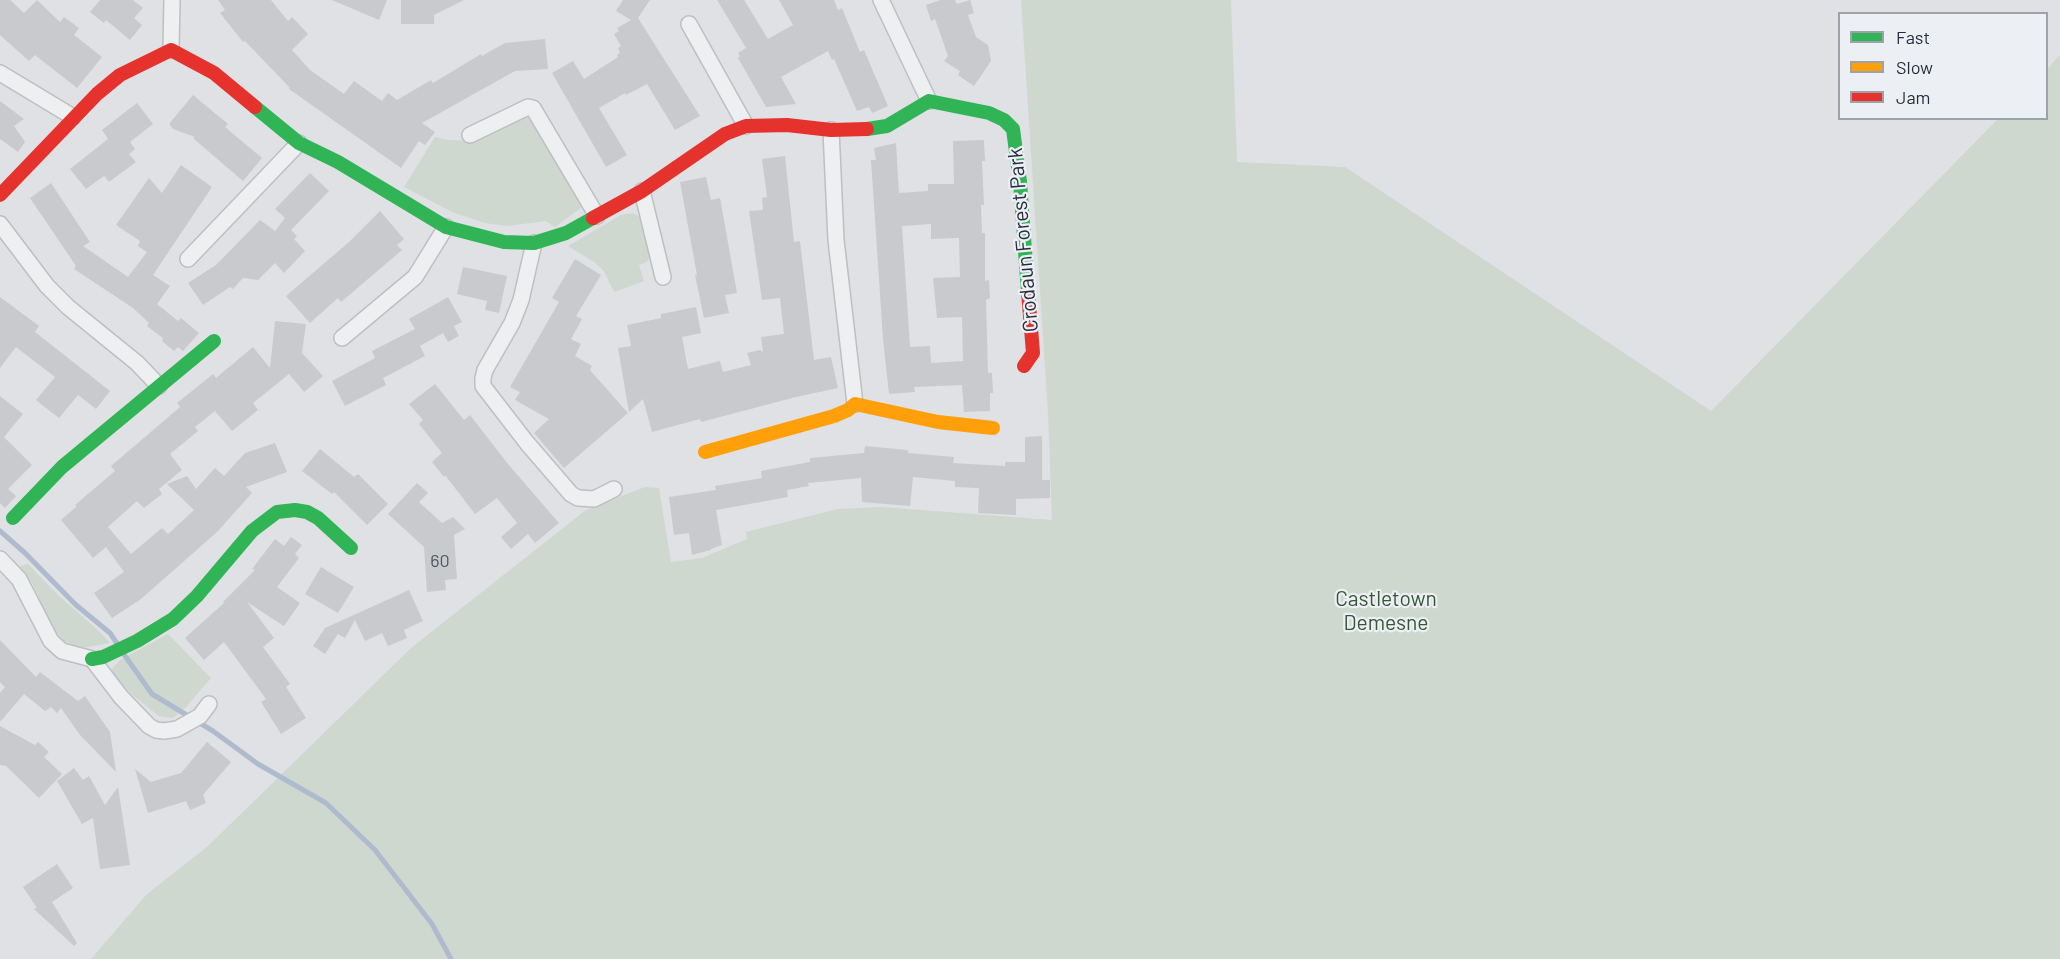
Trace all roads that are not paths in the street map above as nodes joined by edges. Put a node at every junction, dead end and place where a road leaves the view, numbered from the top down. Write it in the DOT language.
graph roads {
  1 [pos="172,0"];
  2 [pos="881,0"];
  3 [pos="689,24"];
  4 [pos="171,50"];
  5 [pos="0,72"];
  6 [pos="929,100"];
  7 [pos="73,117"];
  8 [pos="746,126"];
  9 [pos="831,130"];
  10 [pos="470,135"];
  11 [pos="299,143"];
  12 [pos="642,191"];
  13 [pos="0,195"];
  14 [pos="597,216"];
  15 [pos="0,224"];
  16 [pos="446,227"];
  17 [pos="534,243"];
  18 [pos="188,259"];
  19 [pos="663,277"];
  20 [pos="342,338"];
  21 [pos="214,341"];
  22 [pos="1024,366"];
  23 [pos="159,386"];
  24 [pos="855,404"];
  25 [pos="993,428"];
  26 [pos="705,453"];
  27 [pos="614,489"];
  28 [pos="14,518"];
  29 [pos="337,535"];
  30 [pos="326,548"];
  31 [pos="351,548"];
  32 [pos="0,560"];
  33 [pos="92,659"];
  34 [pos="205,710"];
  1 -- 4 [label="street"];
  2 -- 6 [label="street"];
  3 -- 8 [label="street"];
  4 -- 7 [label="street"];
  4 -- 11 [label="street"];
  5 -- 7 [label="street"];
  6 -- 9 [label="street"];
  6 -- 22 [label="street, Crodaun Forest Park"];
  7 -- 13 [label="street"];
  8 -- 9 [label="street"];
  8 -- 12 [label="street"];
  9 -- 24 [label="street"];
  10 -- 14 [label="street"];
  11 -- 16 [label="street"];
  11 -- 18 [label="street"];
  12 -- 14 [label="street"];
  12 -- 19 [label="street"];
  14 -- 17 [label="street"];
  15 -- 23 [label="street"];
  16 -- 17 [label="street"];
  16 -- 20 [label="street"];
  17 -- 27 [label="street"];
  21 -- 23 [label="street"];
  23 -- 28 [label="street"];
  24 -- 25 [label="street"];
  24 -- 26 [label="street"];
  29 -- 30 [label="street"];
  29 -- 31 [label="street"];
  29 -- 33 [label="street"];
  32 -- 33 [label="street"];
  33 -- 34 [label="street"];
}
